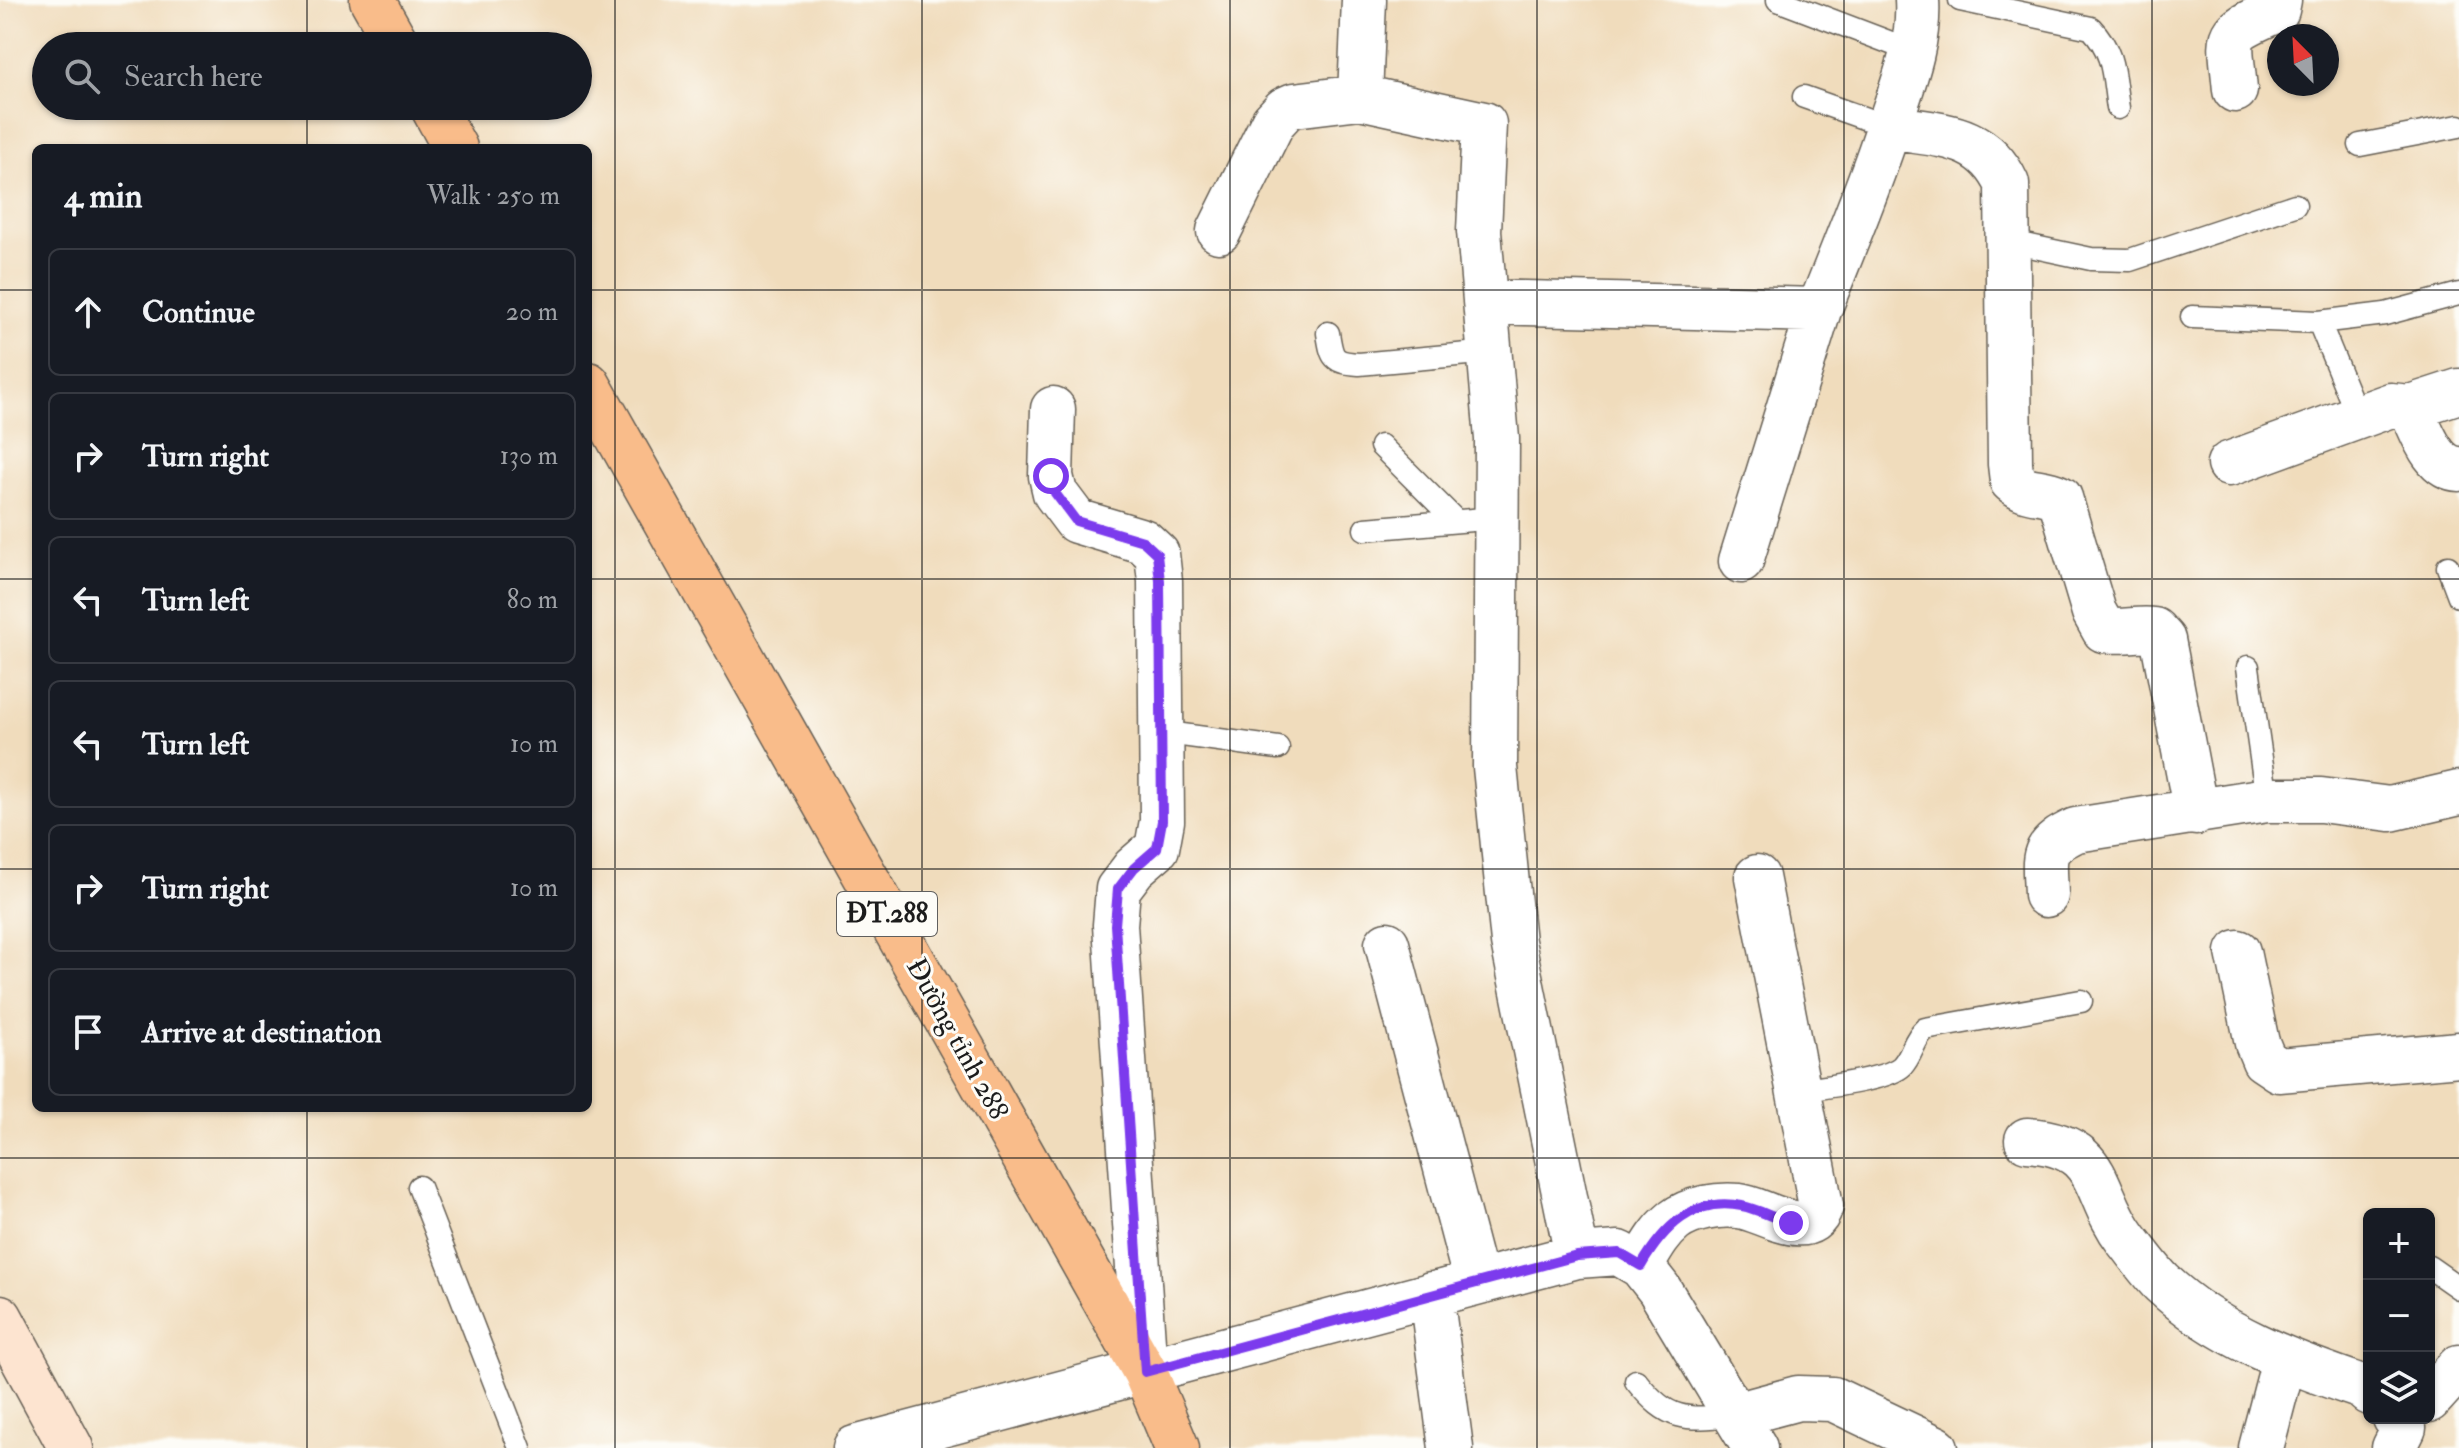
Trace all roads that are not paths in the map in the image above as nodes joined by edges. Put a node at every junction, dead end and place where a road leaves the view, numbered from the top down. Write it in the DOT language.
graph roads {
  1 [pos="372,0"];
  2 [pos="1364,0"];
  3 [pos="1778,0"];
  4 [pos="1917,0"];
  5 [pos="1960,0"];
  6 [pos="2279,0"];
  7 [pos="390,32"];
  8 [pos="1912,51"];
  9 [pos="2235,90"];
  10 [pos="1360,97"];
  11 [pos="1804,97"];
  12 [pos="2118,108"];
  13 [pos="440,120"];
  14 [pos="2459,126"];
  15 [pos="1889,127"];
  16 [pos="453,144"];
  17 [pos="2360,145"];
  18 [pos="2295,205"];
  19 [pos="1219,231"];
  20 [pos="2007,241"];
  21 [pos="2459,294"];
  22 [pos="1485,302"];
  23 [pos="1819,310"];
  24 [pos="2192,317"];
  25 [pos="2319,322"];
  26 [pos="1328,333"];
  27 [pos="1490,352"];
  28 [pos="592,391"];
  29 [pos="2459,391"];
  30 [pos="2410,407"];
  31 [pos="1053,409"];
  32 [pos="2358,417"];
  33 [pos="1381,446"];
  34 [pos="2229,464"];
  35 [pos="2459,469"];
  36 [pos="1476,520"];
  37 [pos="1365,529"];
  38 [pos="1741,561"];
  39 [pos="2448,567"];
  40 [pos="2459,596"];
  41 [pos="2248,667"];
  42 [pos="1160,732"];
  43 [pos="1278,748"];
  44 [pos="2459,793"];
  45 [pos="2267,800"];
  46 [pos="2196,813"];
  47 [pos="1757,877"];
  48 [pos="2046,895"];
  49 [pos="1387,944"];
  50 [pos="2238,952"];
  51 [pos="2081,1001"];
  52 [pos="2459,1054"];
  53 [pos="1799,1091"];
  54 [pos="2027,1140"];
  55 [pos="419,1187"];
  56 [pos="1577,1256"];
  57 [pos="1641,1266"];
  58 [pos="2435,1271"];
  59 [pos="1476,1282"];
  60 [pos="2459,1288"];
  61 [pos="1431,1294"];
  62 [pos="0,1317"];
  63 [pos="2284,1360"];
  64 [pos="2459,1367"];
  65 [pos="1145,1372"];
  66 [pos="1636,1381"];
  67 [pos="2363,1388"];
  68 [pos="2435,1392"];
  69 [pos="1745,1432"];
  70 [pos="71,1448"];
  71 [pos="520,1448"];
  72 [pos="855,1448"];
  73 [pos="1177,1448"];
  74 [pos="1451,1448"];
  75 [pos="1936,1448"];
  76 [pos="2261,1448"];
  1 -- 7 [label="main road"];
  2 -- 10 [label="street"];
  3 -- 8 [label="lane"];
  4 -- 8 [label="street"];
  5 -- 12 [label="lane"];
  6 -- 9 [label="street"];
  8 -- 15 [label="street"];
  10 -- 19 [label="street"];
  10 -- 22 [label="street"];
  11 -- 15 [label="lane"];
  13 -- 16 [label="main road"];
  14 -- 17 [label="lane"];
  15 -- 20 [label="street"];
  15 -- 23 [label="street"];
  18 -- 20 [label="lane"];
  20 -- 46 [label="street"];
  21 -- 25 [label="lane"];
  22 -- 23 [label="street"];
  22 -- 27 [label="street"];
  23 -- 38 [label="street"];
  24 -- 25 [label="lane"];
  25 -- 32 [label="lane"];
  26 -- 27 [label="lane"];
  27 -- 36 [label="street"];
  28 -- 65 [label="main road, Đường tỉnh 288 / ĐT.288"];
  29 -- 30 [label="street"];
  30 -- 32 [label="street"];
  30 -- 35 [label="street"];
  31 -- 42 [label="street"];
  32 -- 34 [label="street"];
  33 -- 36 [label="lane"];
  36 -- 37 [label="lane"];
  36 -- 56 [label="street"];
  39 -- 40 [label="lane"];
  41 -- 45 [label="lane"];
  42 -- 43 [label="lane"];
  42 -- 65 [label="street"];
  44 -- 45 [label="street"];
  45 -- 46 [label="street"];
  46 -- 48 [label="street"];
  47 -- 53 [label="street"];
  49 -- 59 [label="street"];
  50 -- 52 [label="street"];
  51 -- 53 [label="lane"];
  53 -- 57 [label="street"];
  54 -- 63 [label="street"];
  55 -- 71 [label="lane"];
  56 -- 57 [label="street"];
  56 -- 59 [label="street"];
  57 -- 69 [label="street"];
  58 -- 60 [label="lane"];
  59 -- 61 [label="street"];
  61 -- 65 [label="street"];
  61 -- 74 [label="street"];
  62 -- 70 [label="street"];
  63 -- 67 [label="street"];
  63 -- 76 [label="street"];
  64 -- 68 [label="street"];
  65 -- 72 [label="street"];
  65 -- 73 [label="main road, Đường tỉnh 288 / ĐT.288"];
  66 -- 69 [label="lane"];
  69 -- 75 [label="street"];
}
